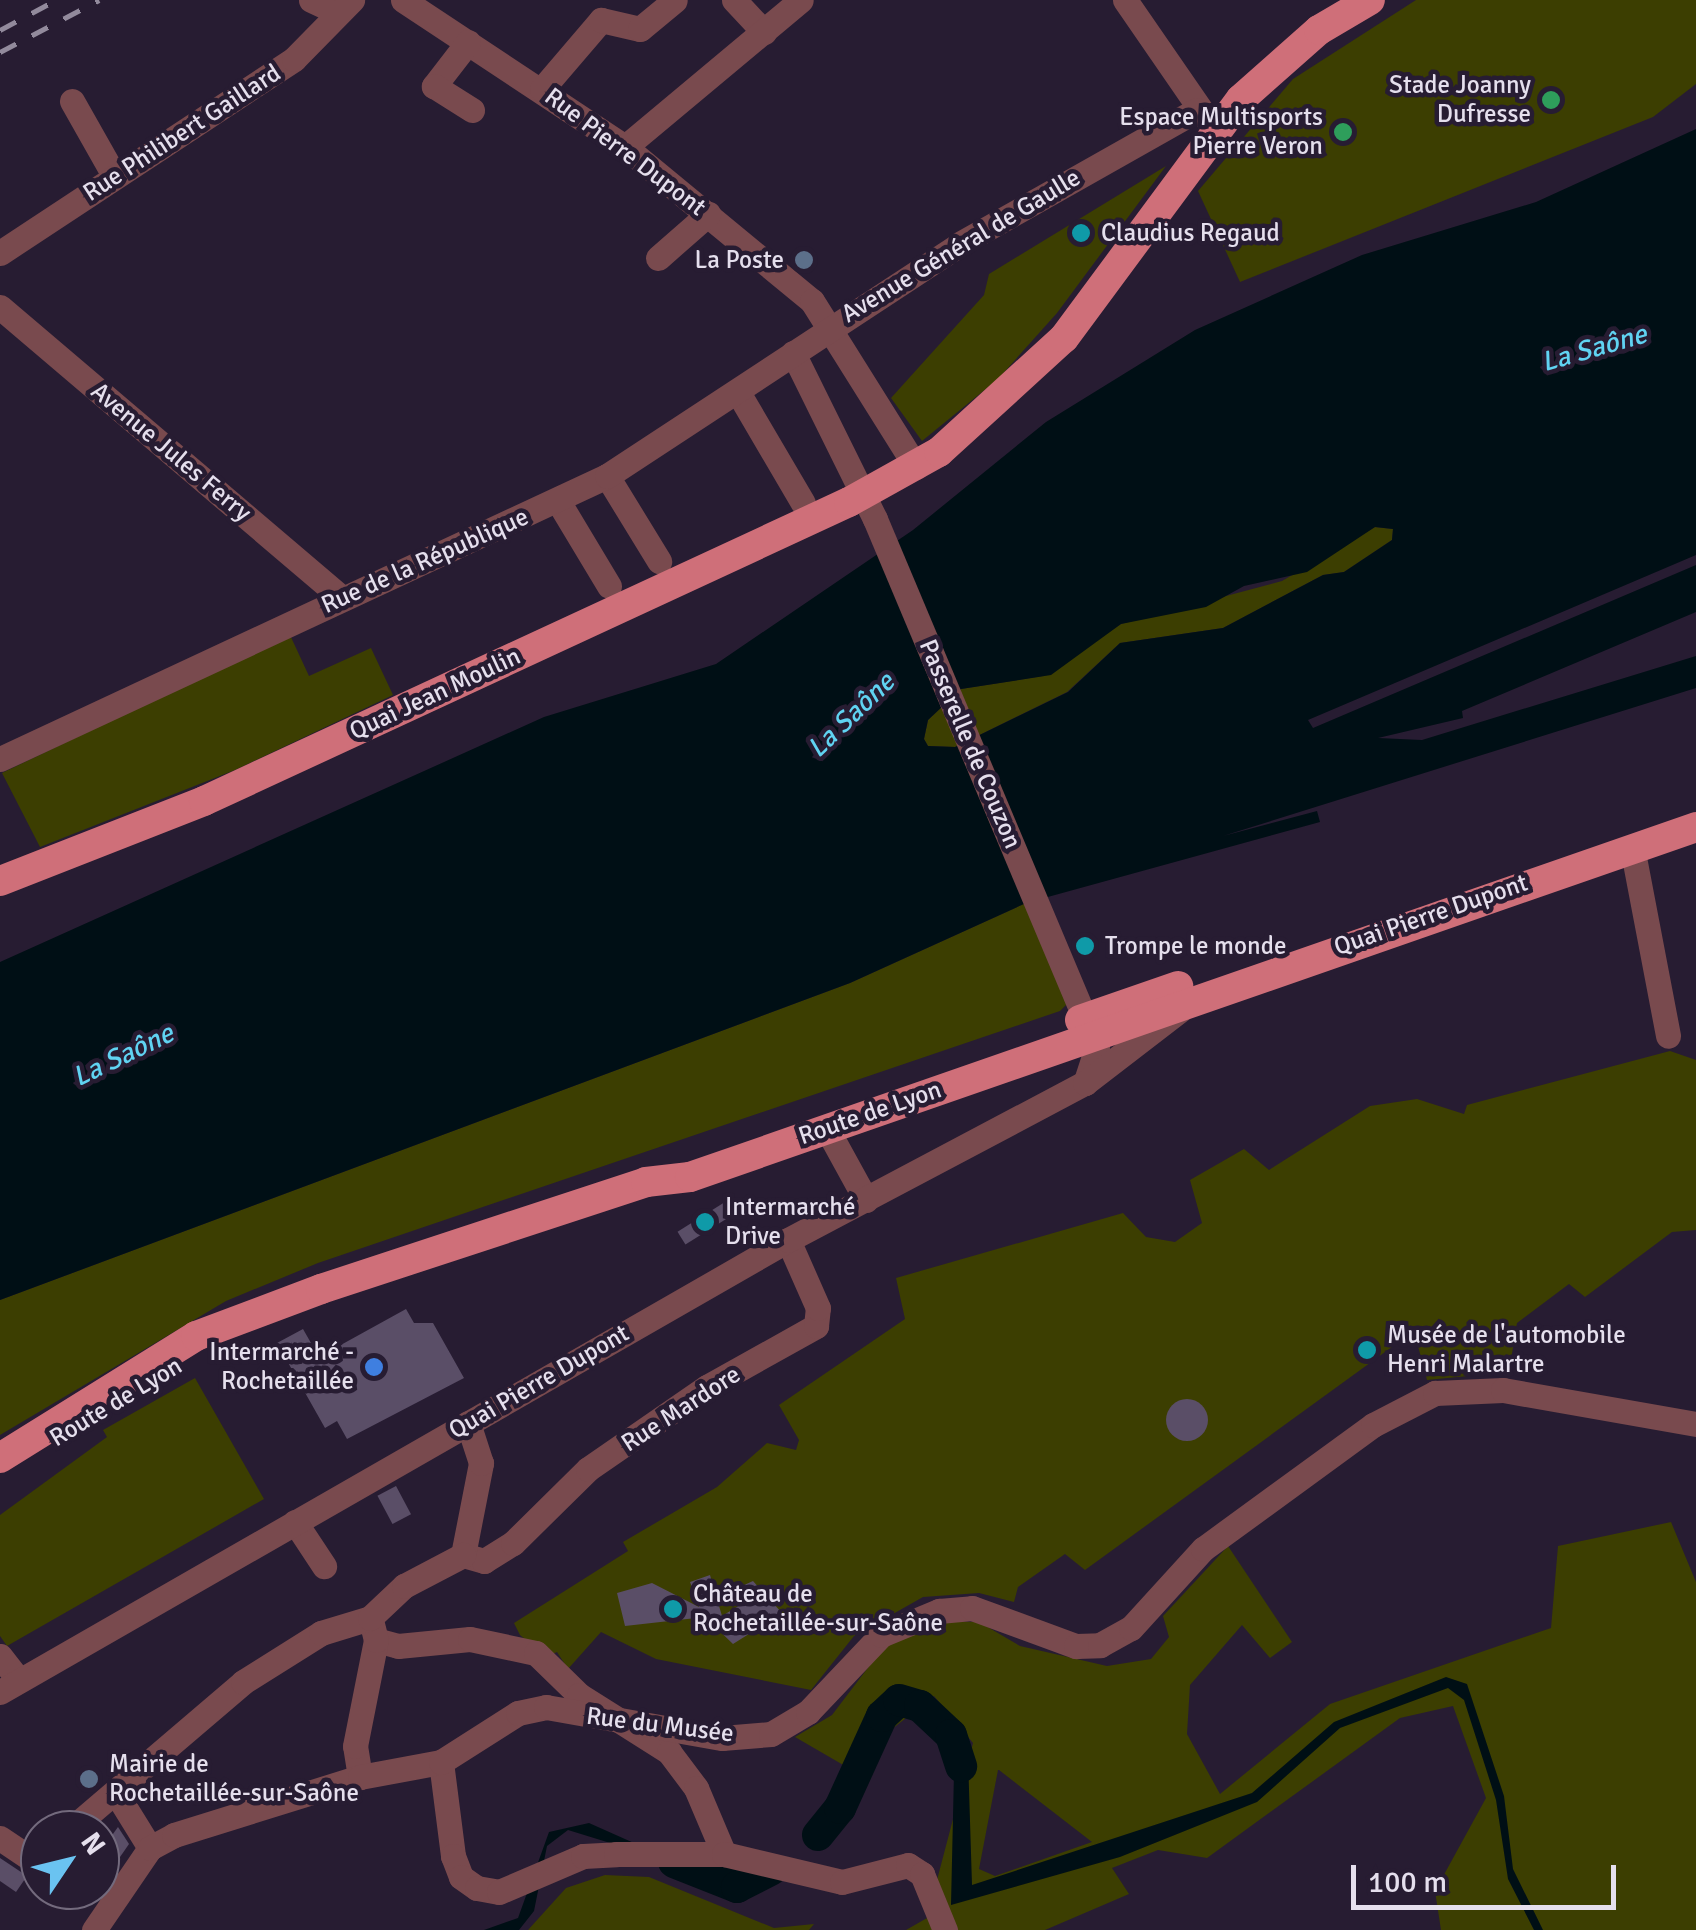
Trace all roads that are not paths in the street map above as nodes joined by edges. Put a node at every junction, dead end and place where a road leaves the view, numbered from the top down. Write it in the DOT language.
graph roads {
  1 [pos="311,0"];
  2 [pos="403,0"];
  3 [pos="675,0"];
  4 [pos="734,0"];
  5 [pos="802,0"];
  6 [pos="1125,0"];
  7 [pos="1370,0"];
  8 [pos="344,6"];
  9 [pos="432,7"];
  10 [pos="764,32"];
  11 [pos="468,42"];
  12 [pos="542,89"];
  13 [pos="72,100"];
  14 [pos="472,110"];
  15 [pos="1206,119"];
  16 [pos="625,146"];
  17 [pos="115,177"];
  18 [pos="708,214"];
  19 [pos="0,253"];
  20 [pos="658,258"];
  21 [pos="0,307"];
  22 [pos="829,326"];
  23 [pos="793,353"];
  24 [pos="739,394"];
  25 [pos="916,466"];
  26 [pos="607,476"];
  27 [pos="558,501"];
  28 [pos="803,504"];
  29 [pos="869,506"];
  30 [pos="659,560"];
  31 [pos="610,586"];
  32 [pos="342,598"];
  33 [pos="0,760"];
  34 [pos="1696,827"];
  35 [pos="1696,842"];
  36 [pos="1633,852"];
  37 [pos="0,881"];
  38 [pos="1230,985"];
  39 [pos="1186,1005"];
  40 [pos="1089,1028"];
  41 [pos="1668,1036"];
  42 [pos="1086,1084"];
  43 [pos="828,1129"];
  44 [pos="646,1182"];
  45 [pos="866,1200"];
  46 [pos="788,1240"];
  47 [pos="232,1328"];
  48 [pos="468,1423"];
  49 [pos="1696,1424"];
  50 [pos="0,1458"];
  51 [pos="0,1478"];
  52 [pos="294,1522"];
  53 [pos="473,1558"];
  54 [pos="324,1566"];
  55 [pos="367,1620"];
  56 [pos="0,1656"];
  57 [pos="10,1686"];
  58 [pos="634,1724"];
  59 [pos="442,1762"];
  60 [pos="360,1777"];
  61 [pos="116,1793"];
  62 [pos="95,1810"];
  63 [pos="150,1848"];
  64 [pos="724,1854"];
  65 [pos="94,1930"];
  66 [pos="945,1930"];
  1 -- 8 [label="street"];
  2 -- 9 [label="street, Rue Pierre Dupont"];
  3 -- 12 [label="street"];
  4 -- 10 [label="street"];
  5 -- 10 [label="street"];
  6 -- 15 [label="street"];
  7 -- 15 [label="main road, Quai Jean Moulin"];
  8 -- 17 [label="street, Rue Philibert Gaillard"];
  9 -- 11 [label="street, Rue Pierre Dupont"];
  10 -- 16 [label="street"];
  11 -- 12 [label="street, Rue Pierre Dupont"];
  11 -- 14 [label="street"];
  12 -- 16 [label="street, Rue Pierre Dupont"];
  13 -- 17 [label="street"];
  15 -- 22 [label="street, Avenue Général de Gaulle"];
  15 -- 25 [label="main road, Quai Jean Moulin"];
  16 -- 18 [label="street, Rue Pierre Dupont"];
  17 -- 19 [label="street, Rue Philibert Gaillard"];
  18 -- 20 [label="street"];
  18 -- 22 [label="street, Rue Pierre Dupont"];
  21 -- 32 [label="street, Avenue Jules Ferry"];
  22 -- 23 [label="street, Rue de la République"];
  22 -- 25 [label="street, Rue Pierre Dupont"];
  23 -- 24 [label="street, Rue de la République"];
  23 -- 29 [label="street, Passerelle de Couzon"];
  24 -- 26 [label="street, Rue de la République"];
  24 -- 28 [label="street"];
  25 -- 29 [label="main road, Quai Jean Moulin"];
  26 -- 27 [label="street, Rue de la République"];
  26 -- 30 [label="street"];
  27 -- 31 [label="street"];
  27 -- 32 [label="street, Rue de la République"];
  29 -- 37 [label="main road, Quai Jean Moulin"];
  29 -- 40 [label="street, Passerelle de Couzon"];
  32 -- 33 [label="street, Rue de la République"];
  34 -- 36 [label="main road, Quai Pierre Dupont"];
  35 -- 36 [label="main road, Quai Pierre Dupont"];
  36 -- 38 [label="main road, Quai Pierre Dupont"];
  36 -- 41 [label="street"];
  38 -- 39 [label="main road, Quai Pierre Dupont"];
  38 -- 40 [label="main road, Quai Pierre Dupont"];
  39 -- 40 [label="main road, Quai Pierre Dupont"];
  39 -- 42 [label="street, Quai Pierre Dupont"];
  40 -- 42 [label="street"];
  40 -- 43 [label="main road, Route de Lyon"];
  40 -- 44 [label="main road, Route de Lyon"];
  42 -- 45 [label="street, Quai Pierre Dupont"];
  43 -- 44 [label="main road, Route de Lyon"];
  43 -- 45 [label="street"];
  44 -- 47 [label="main road, Route de Lyon"];
  45 -- 46 [label="street, Quai Pierre Dupont"];
  46 -- 48 [label="street, Quai Pierre Dupont"];
  46 -- 53 [label="street, Rue Mardore"];
  47 -- 50 [label="main road, Route de Lyon"];
  47 -- 51 [label="main road, Route de Lyon"];
  48 -- 52 [label="street, Quai Pierre Dupont"];
  48 -- 53 [label="street"];
  49 -- 58 [label="street, Rue du Musée"];
  52 -- 54 [label="street"];
  52 -- 57 [label="street, Quai Pierre Dupont"];
  53 -- 55 [label="street"];
  55 -- 58 [label="street"];
  55 -- 60 [label="street"];
  55 -- 61 [label="street"];
  56 -- 57 [label="street"];
  58 -- 59 [label="street, Rue du Musée"];
  58 -- 64 [label="street"];
  59 -- 60 [label="street, Rue du Musée"];
  59 -- 64 [label="street"];
  60 -- 63 [label="street, Rue du Musée"];
  61 -- 62 [label="street"];
  61 -- 63 [label="street"];
  63 -- 65 [label="street"];
  64 -- 66 [label="street"];
}
